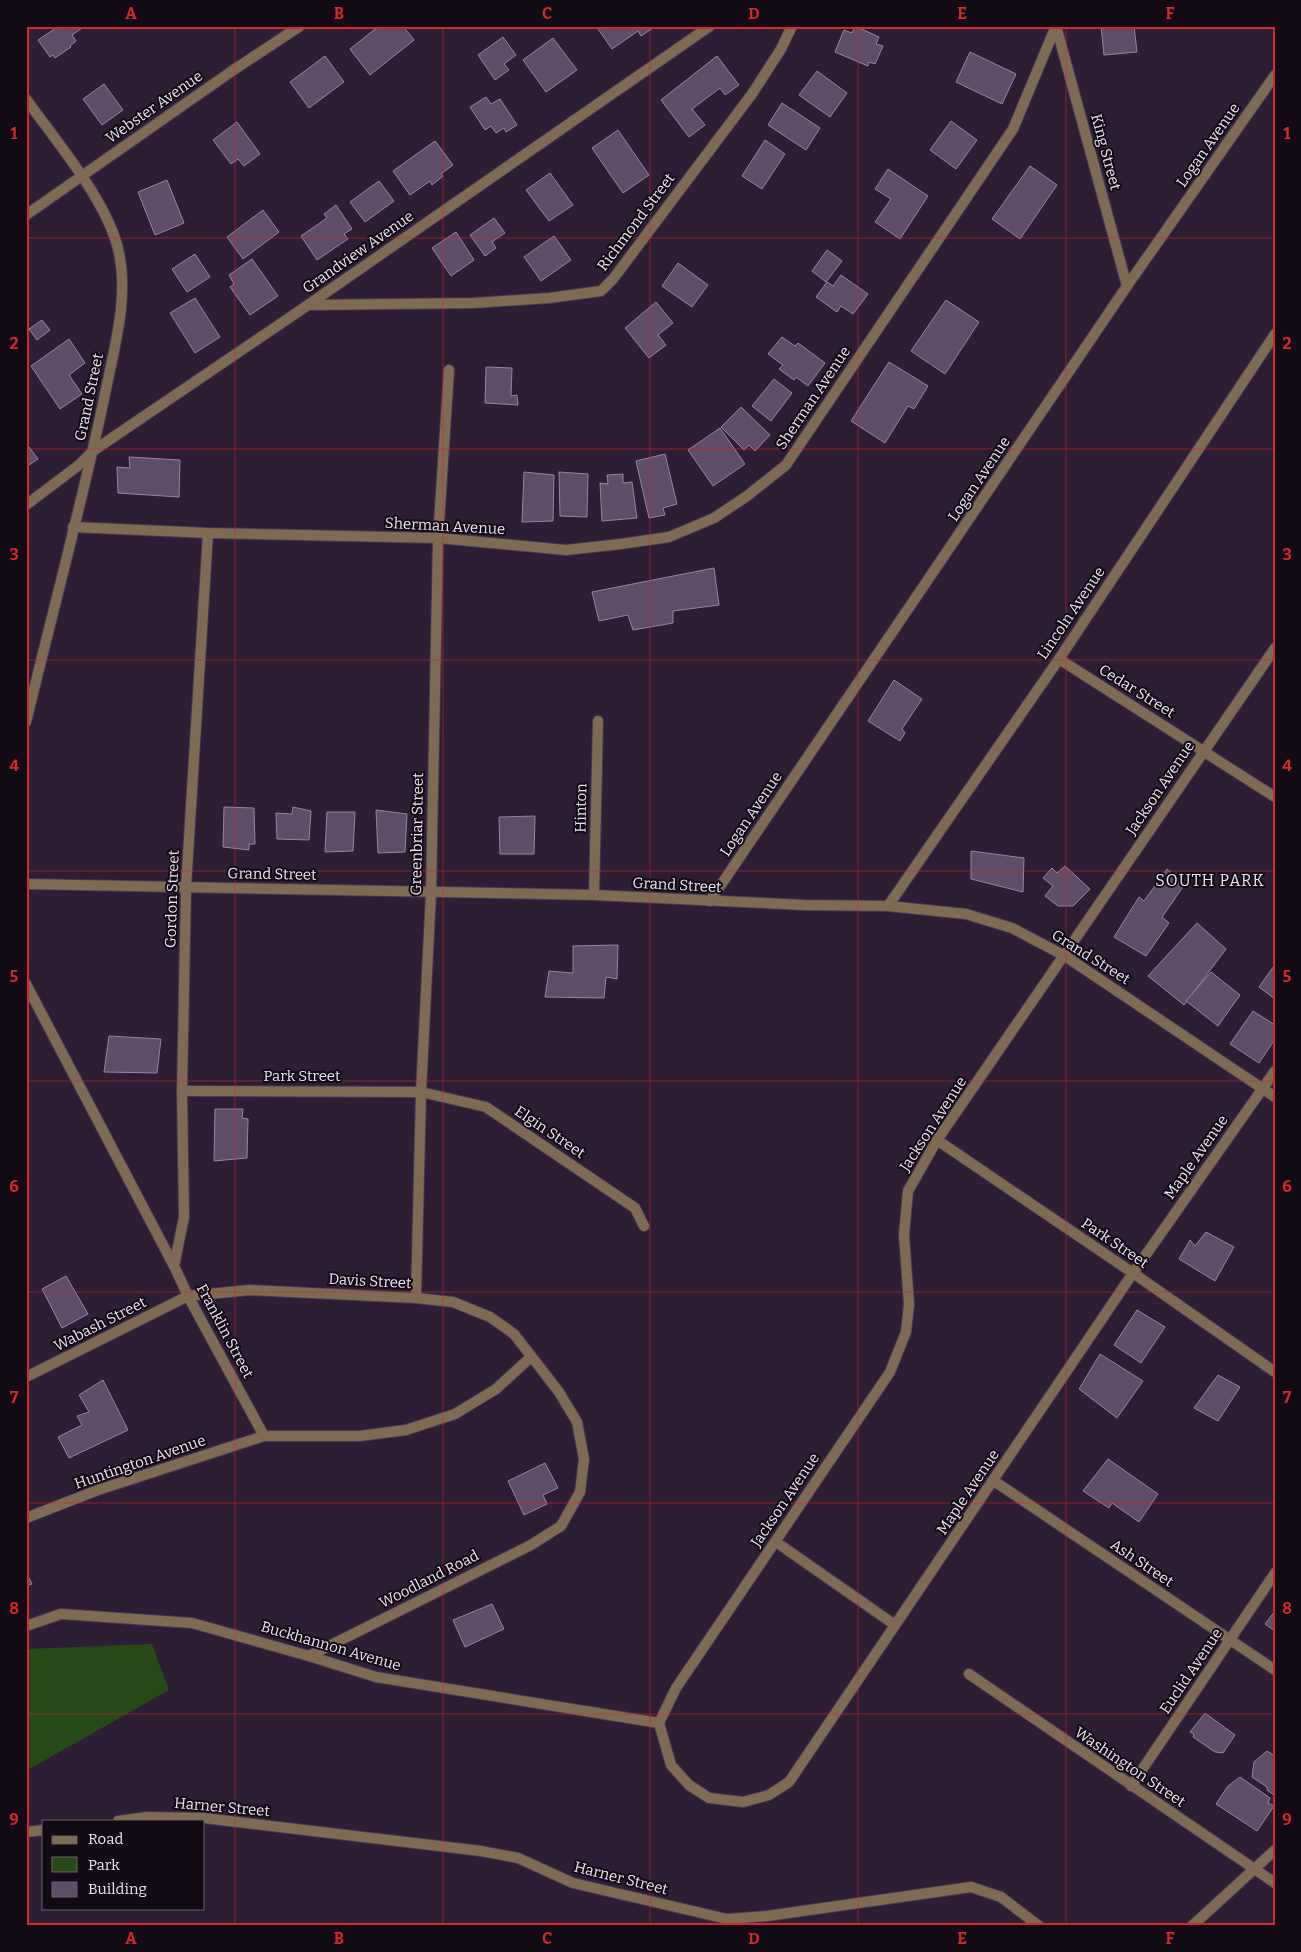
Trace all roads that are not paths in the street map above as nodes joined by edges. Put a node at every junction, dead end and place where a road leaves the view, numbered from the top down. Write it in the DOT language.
graph roads {
  1 [pos="300,26"];
  2 [pos="710,26"];
  3 [pos="792,26"];
  4 [pos="1056,26"];
  5 [pos="1275,75"];
  6 [pos="26,99"];
  7 [pos="81,176"];
  8 [pos="26,215"];
  9 [pos="1127,286"];
  10 [pos="308,305"];
  11 [pos="1275,334"];
  12 [pos="449,370"];
  13 [pos="93,451"];
  14 [pos="26,505"];
  15 [pos="74,527"];
  16 [pos="208,533"];
  17 [pos="438,538"];
  18 [pos="1275,648"];
  19 [pos="1059,658"];
  20 [pos="598,721"];
  21 [pos="26,722"];
  22 [pos="1204,751"];
  23 [pos="1275,797"];
  24 [pos="26,884"];
  25 [pos="186,887"];
  26 [pos="431,893"];
  27 [pos="594,895"];
  28 [pos="710,902"];
  29 [pos="888,906"];
  30 [pos="1065,956"];
  31 [pos="26,984"];
  32 [pos="1275,1071"];
  33 [pos="1263,1089"];
  34 [pos="182,1091"];
  35 [pos="421,1092"];
  36 [pos="1275,1097"];
  37 [pos="937,1140"];
  38 [pos="644,1226"];
  39 [pos="174,1266"];
  40 [pos="1133,1273"];
  41 [pos="188,1296"];
  42 [pos="416,1298"];
  43 [pos="531,1358"];
  44 [pos="1275,1372"];
  45 [pos="26,1377"];
  46 [pos="264,1436"];
  47 [pos="994,1481"];
  48 [pos="26,1518"];
  49 [pos="561,1526"];
  50 [pos="776,1542"];
  51 [pos="1275,1573"];
  52 [pos="896,1625"];
  53 [pos="26,1626"];
  54 [pos="1230,1640"];
  55 [pos="310,1656"];
  56 [pos="1275,1670"];
  57 [pos="969,1674"];
  58 [pos="660,1723"];
  59 [pos="1131,1786"];
  60 [pos="125,1820"];
  61 [pos="42,1830"];
  62 [pos="26,1832"];
  63 [pos="1275,1850"];
  64 [pos="1254,1869"];
  65 [pos="1275,1883"];
  66 [pos="1039,1926"];
  67 [pos="1192,1926"];
  1 -- 7 [label="street, Webster Avenue"];
  2 -- 10 [label="street, Grandview Avenue"];
  3 -- 10 [label="street, Richmond Street"];
  4 -- 9 [label="street, King Street"];
  4 -- 17 [label="street, Sherman Avenue"];
  5 -- 9 [label="street, Logan Avenue"];
  6 -- 7 [label="street, Grand Street"];
  7 -- 8 [label="street, Webster Avenue"];
  7 -- 13 [label="street, Grand Street"];
  9 -- 28 [label="street, Logan Avenue"];
  10 -- 13 [label="street, Grandview Avenue"];
  11 -- 19 [label="street, Lincoln Avenue"];
  12 -- 17 [label="street, Greenbriar Street"];
  13 -- 14 [label="street, Grandview Avenue"];
  13 -- 15 [label="street, Grand Street"];
  15 -- 16 [label="street, Sherman Avenue"];
  15 -- 21 [label="street, Grand Street"];
  16 -- 17 [label="street, Sherman Avenue"];
  16 -- 25 [label="street, Gordon Street"];
  17 -- 26 [label="street, Greenbriar Street"];
  18 -- 22 [label="street, Jackson Avenue"];
  19 -- 22 [label="street, Cedar Street"];
  19 -- 29 [label="street, Lincoln Avenue"];
  20 -- 27 [label="street, Hinton"];
  22 -- 23 [label="street, Cedar Street"];
  22 -- 30 [label="street, Jackson Avenue"];
  24 -- 25 [label="street, Grand Street"];
  25 -- 26 [label="street, Grand Street"];
  25 -- 34 [label="street, Gordon Street"];
  26 -- 27 [label="street, Grand Street"];
  26 -- 35 [label="street, Greenbriar Street"];
  27 -- 28 [label="street, Grand Street"];
  28 -- 29 [label="street, Grand Street"];
  29 -- 30 [label="street, Grand Street"];
  30 -- 33 [label="street, Grand Street"];
  30 -- 37 [label="street, Jackson Avenue"];
  31 -- 39 [label="street, Franklin Street"];
  32 -- 33 [label="street, Maple Avenue"];
  33 -- 36 [label="street, Grand Street"];
  33 -- 40 [label="street, Maple Avenue"];
  34 -- 35 [label="street, Park Street"];
  34 -- 39 [label="street, Gordon Street"];
  35 -- 38 [label="street, Elgin Street"];
  35 -- 42 [label="street, Greenbriar Street"];
  37 -- 40 [label="street, Park Street"];
  37 -- 50 [label="street, Jackson Avenue"];
  39 -- 41 [label="street, Franklin Street"];
  40 -- 44 [label="street, Park Street"];
  40 -- 47 [label="street, Maple Avenue"];
  41 -- 42 [label="street, Davis Street"];
  41 -- 45 [label="street, Wabash Street"];
  41 -- 46 [label="street, Franklin Street"];
  42 -- 43 [label="street, Davis Street"];
  43 -- 46 [label="street"];
  43 -- 49 [label="street, Davis Street"];
  46 -- 48 [label="street, Huntington Avenue"];
  47 -- 52 [label="street, Maple Avenue"];
  47 -- 54 [label="street, Ash Street"];
  49 -- 55 [label="street, Woodland Road"];
  50 -- 52 [label="street"];
  50 -- 58 [label="street, Jackson Avenue"];
  51 -- 54 [label="street, Euclid Avenue"];
  52 -- 58 [label="street, Maple Avenue"];
  53 -- 55 [label="street, Buckhannon Avenue"];
  54 -- 56 [label="street, Ash Street"];
  54 -- 59 [label="street, Euclid Avenue"];
  55 -- 58 [label="street, Buckhannon Avenue"];
  57 -- 59 [label="street, Washington Street"];
  59 -- 64 [label="street, Washington Street"];
  60 -- 66 [label="street, Harner Street"];
  61 -- 62 [label="street"];
  63 -- 64 [label="street"];
  64 -- 65 [label="street, Washington Street"];
  64 -- 67 [label="street"];
}
